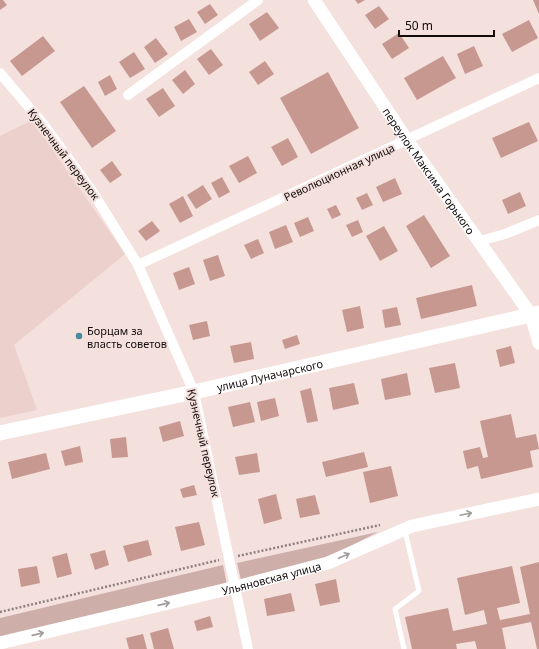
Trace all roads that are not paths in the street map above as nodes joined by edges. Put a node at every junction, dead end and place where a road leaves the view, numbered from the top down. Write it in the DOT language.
graph roads {
  1 [pos="258,0"];
  2 [pos="314,0"];
  3 [pos="0,73"];
  4 [pos="539,78"];
  5 [pos="128,95"];
  6 [pos="406,140"];
  7 [pos="539,220"];
  8 [pos="480,242"];
  9 [pos="138,265"];
  10 [pos="535,314"];
  11 [pos="539,343"];
  12 [pos="194,392"];
  13 [pos="0,434"];
  14 [pos="539,499"];
  15 [pos="405,529"];
  16 [pos="236,587"];
  17 [pos="0,643"];
  18 [pos="248,649"];
  19 [pos="404,649"];
  1 -- 5 [label="street"];
  2 -- 6 [label="street, переулок Максима Горького"];
  3 -- 9 [label="street, Кузнечный переулок"];
  4 -- 6 [label="street, Революционная улица"];
  6 -- 8 [label="street, переулок Максима Горького"];
  6 -- 9 [label="street, Революционная улица"];
  7 -- 8 [label="street"];
  8 -- 10 [label="street, переулок Максима Горького"];
  9 -- 12 [label="street, Кузнечный переулок"];
  10 -- 11 [label="street, переулок Максима Горького"];
  10 -- 12 [label="main road, улица Луначарского"];
  12 -- 13 [label="main road, улица Луначарского"];
  12 -- 16 [label="street, Кузнечный переулок"];
  15 -- 14 [label="street, Ульяновская улица, one-way"];
  16 -- 15 [label="street, Ульяновская улица, one-way"];
  15 -- 19 [label="lane"];
  17 -- 16 [label="street, Ульяновская улица, one-way"];
  16 -- 18 [label="street, Кузнечный переулок"];
}
